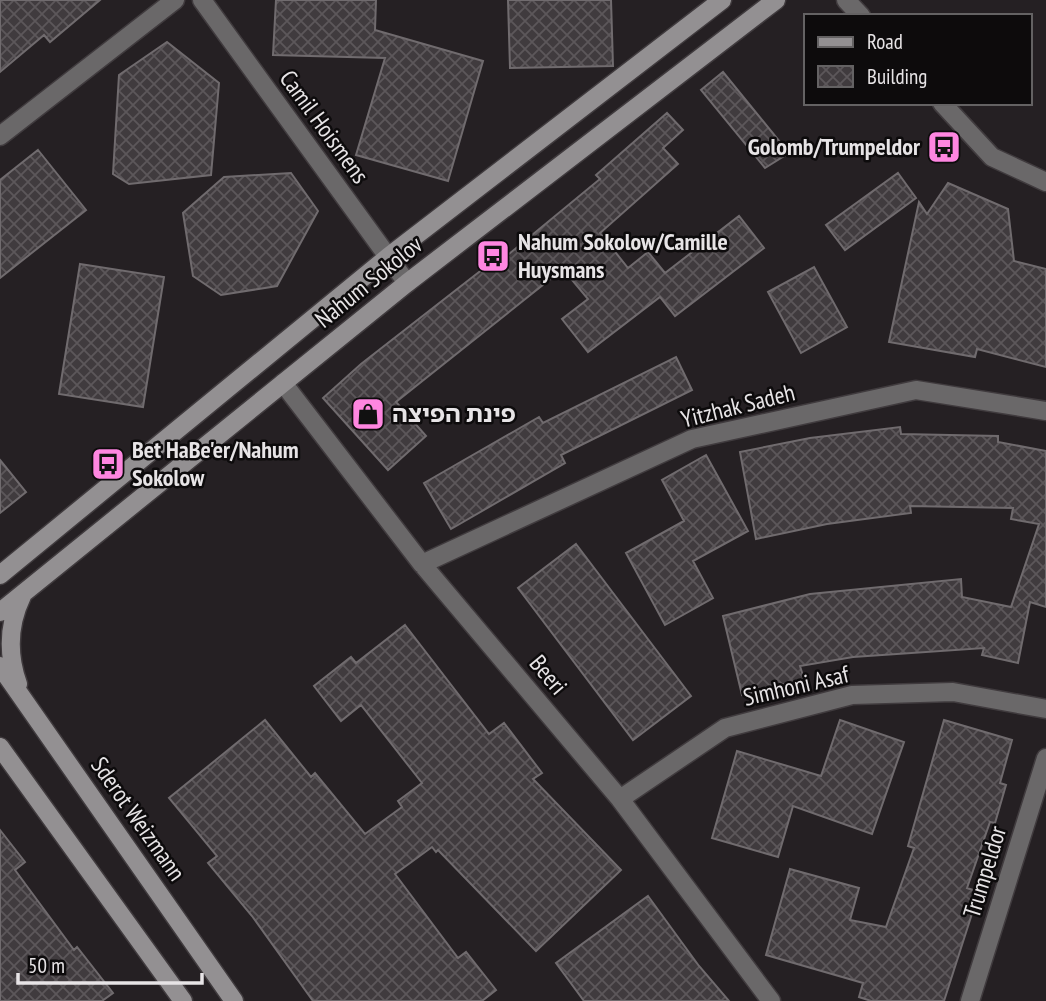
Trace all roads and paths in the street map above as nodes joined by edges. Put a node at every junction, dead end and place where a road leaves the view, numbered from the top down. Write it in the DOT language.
graph roads {
  1 [pos="175,0"];
  2 [pos="202,0"];
  3 [pos="722,0"];
  4 [pos="776,0"];
  5 [pos="846,0"];
  6 [pos="859,14"];
  7 [pos="944,105"];
  8 [pos="0,136"];
  9 [pos="1046,182"];
  10 [pos="388,257"];
  11 [pos="407,283"];
  12 [pos="283,383"];
  13 [pos="1046,411"];
  14 [pos="422,564"];
  15 [pos="0,575"];
  16 [pos="24,591"];
  17 [pos="0,612"];
  18 [pos="0,666"];
  19 [pos="23,697"];
  20 [pos="1046,709"];
  21 [pos="0,747"];
  22 [pos="1046,758"];
  23 [pos="620,799"];
  24 [pos="183,1001"];
  25 [pos="234,1001"];
  26 [pos="771,1001"];
  27 [pos="970,1001"];
  1 -- 8 [label="street"];
  2 -- 10 [label="street, Camil Hoismens"];
  3 -- 10 [label="main road, Nahum Sokolov"];
  4 -- 11 [label="main road, Nahum Sokolov"];
  5 -- 6 [label="street"];
  7 -- 9 [label="street"];
  10 -- 11 [label="street, Camil Hoismens"];
  10 -- 15 [label="main road, Nahum Sokolov"];
  11 -- 12 [label="main road, Nahum Sokolov"];
  12 -- 14 [label="street, Beeri"];
  12 -- 16 [label="main road, Nahum Sokolov"];
  13 -- 14 [label="street, Yitzhak Sadeh"];
  14 -- 23 [label="street, Beeri"];
  16 -- 17 [label="main road, Nahum Sokolov"];
  16 -- 19 [label="main road"];
  18 -- 19 [label="main road, Sderot Weizmann"];
  19 -- 25 [label="main road, Sderot Weizmann"];
  20 -- 23 [label="street, Simhoni Asaf"];
  21 -- 24 [label="main road"];
  22 -- 27 [label="street, Trumpeldor"];
  23 -- 26 [label="street, Beeri"];
}
